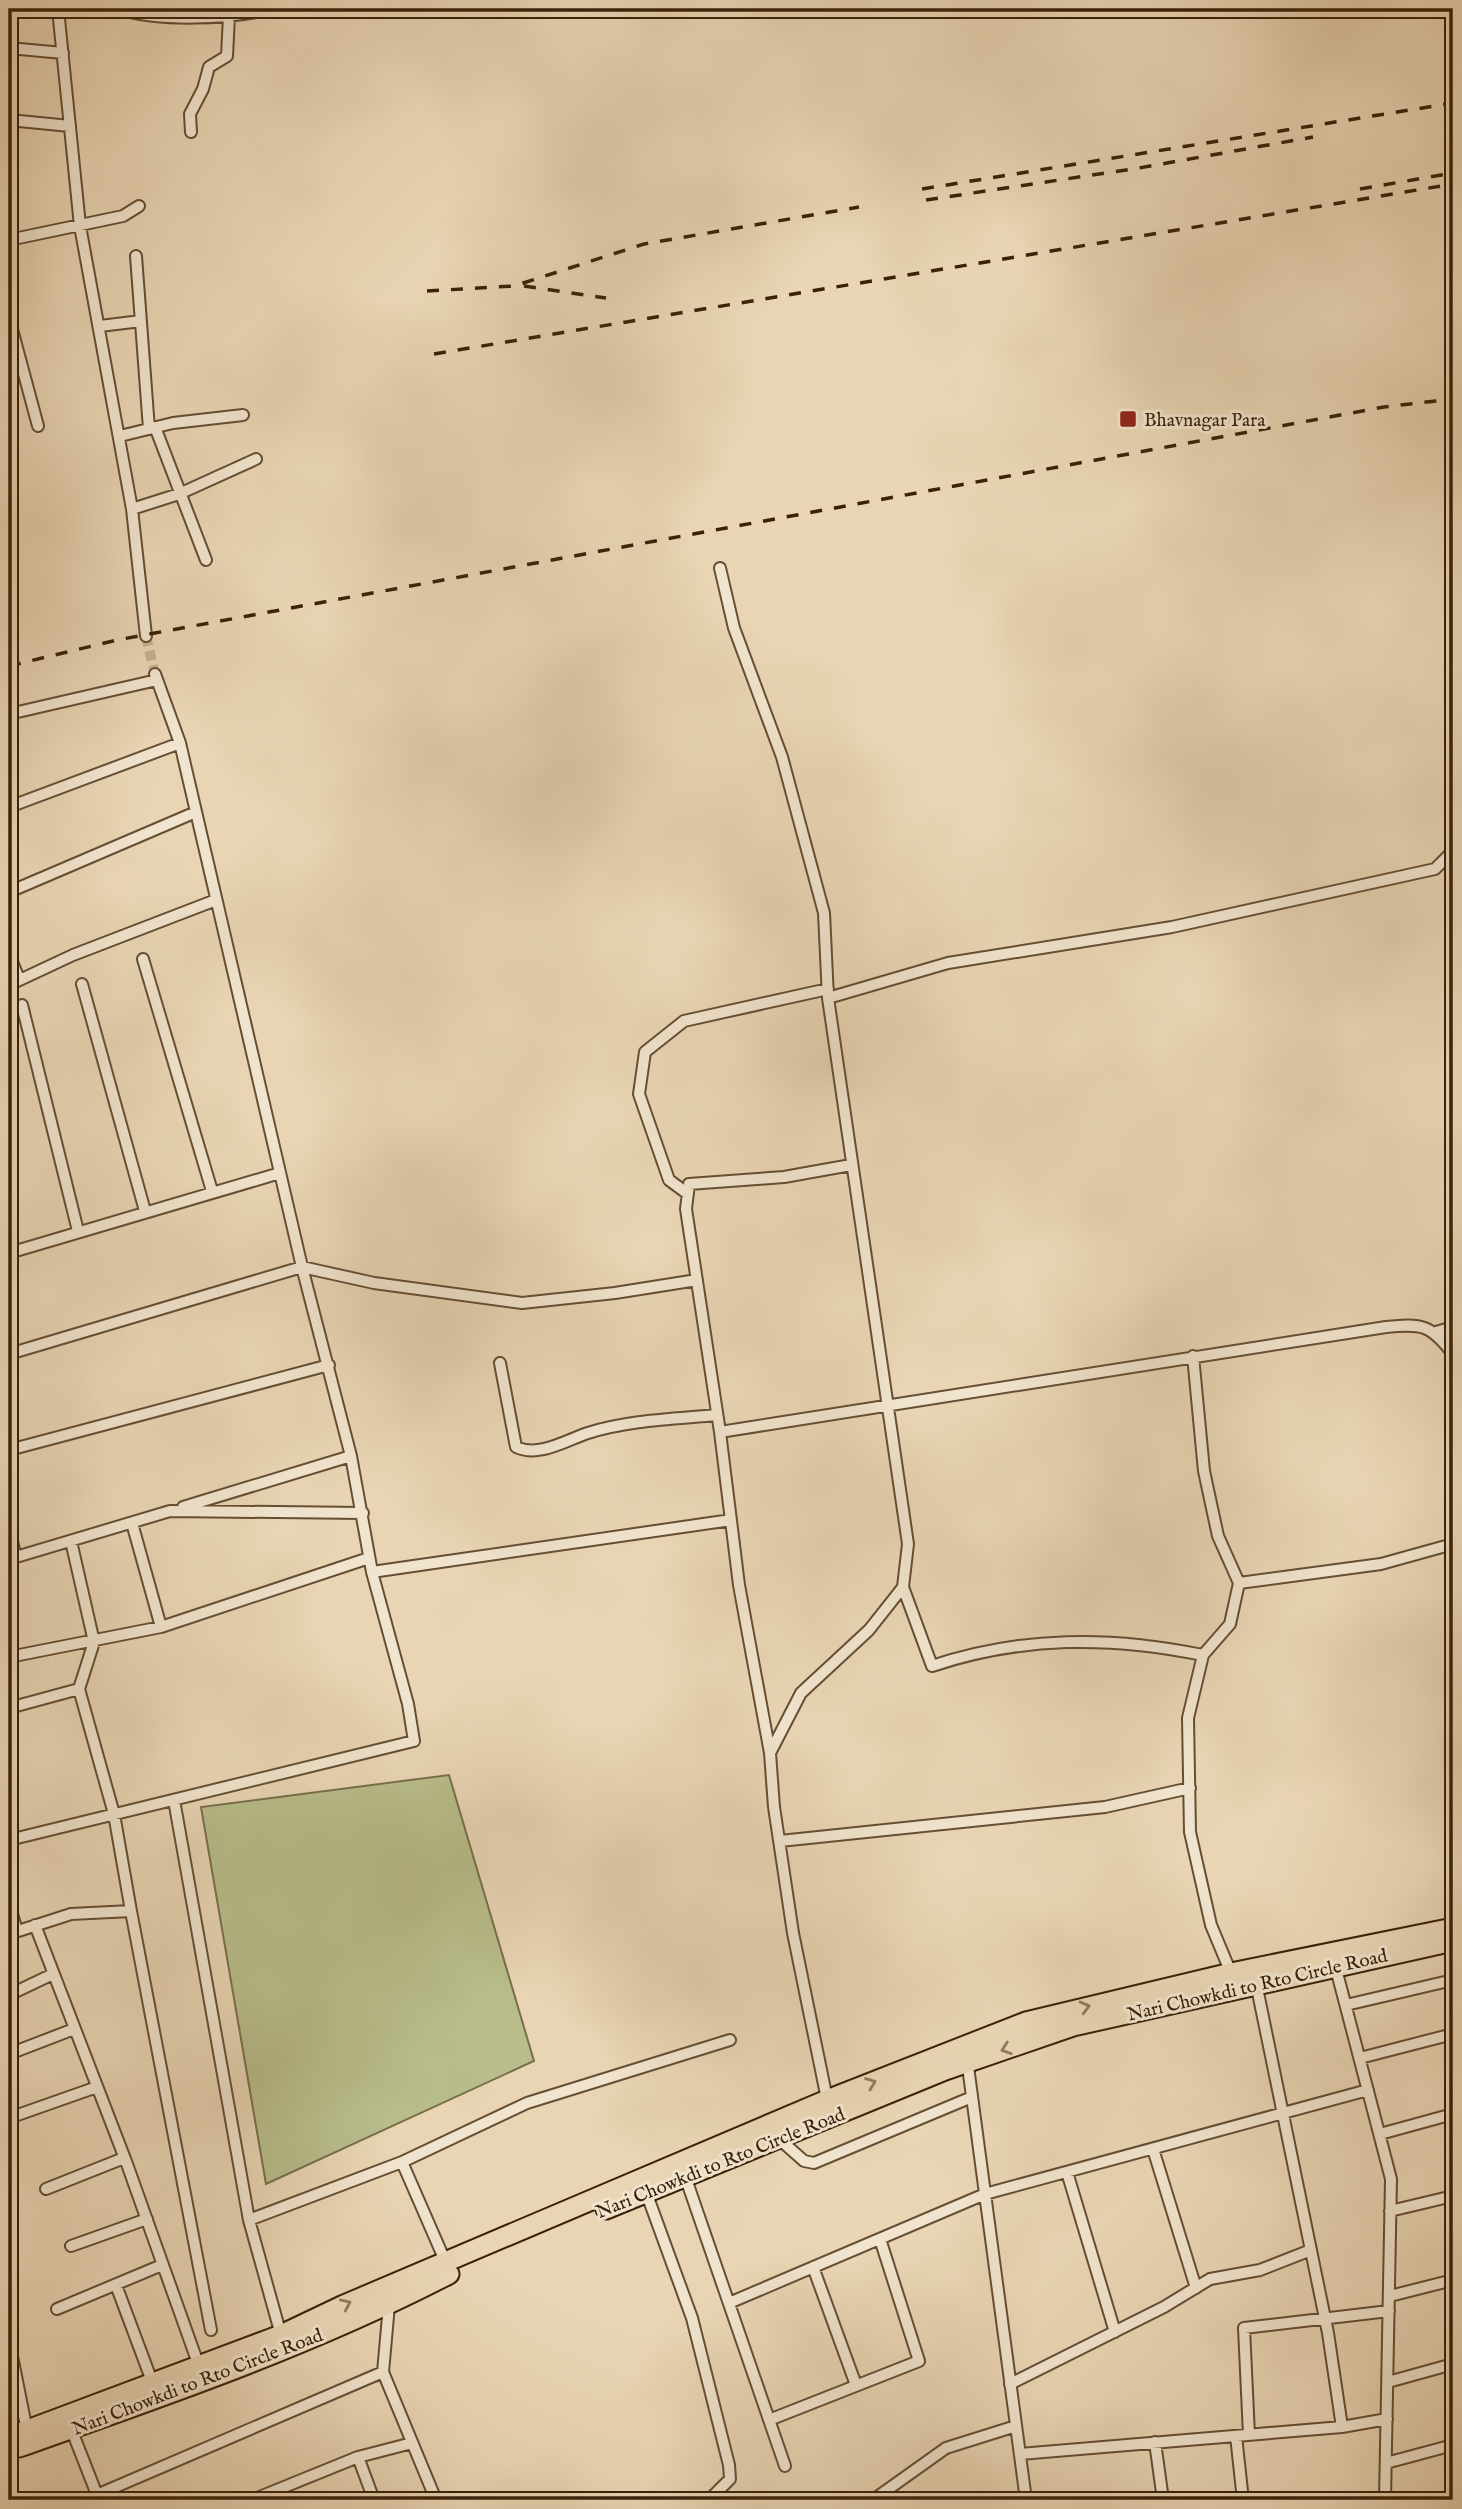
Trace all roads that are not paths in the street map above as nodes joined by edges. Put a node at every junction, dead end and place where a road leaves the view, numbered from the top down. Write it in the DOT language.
graph roads {
  1 [pos="58,9"];
  2 [pos="271,9"];
  3 [pos="123,10"];
  4 [pos="229,16"];
  5 [pos="9,48"];
  6 [pos="63,53"];
  7 [pos="9,120"];
  8 [pos="70,126"];
  9 [pos="191,132"];
  10 [pos="139,206"];
  11 [pos="80,226"];
  12 [pos="9,240"];
  13 [pos="136,256"];
  14 [pos="9,318"];
  15 [pos="141,321"];
  16 [pos="100,326"];
  17 [pos="243,415"];
  18 [pos="38,426"];
  19 [pos="152,428"];
  20 [pos="120,436"];
  21 [pos="256,459"];
  22 [pos="179,494"];
  23 [pos="132,509"];
  24 [pos="206,561"];
  25 [pos="720,568"];
  26 [pos="146,636"];
  27 [pos="9,714"];
  28 [pos="180,743"];
  29 [pos="9,807"];
  30 [pos="196,812"];
  31 [pos="1453,851"];
  32 [pos="9,892"];
  33 [pos="216,900"];
  34 [pos="9,954"];
  35 [pos="143,959"];
  36 [pos="14,982"];
  37 [pos="82,984"];
  38 [pos="828,993"];
  39 [pos="22,1005"];
  40 [pos="851,1165"];
  41 [pos="280,1173"];
  42 [pos="212,1191"];
  43 [pos="688,1194"];
  44 [pos="145,1211"];
  45 [pos="78,1231"];
  46 [pos="9,1234"];
  47 [pos="11,1252"];
  48 [pos="302,1267"];
  49 [pos="697,1280"];
  50 [pos="1453,1327"];
  51 [pos="1437,1332"];
  52 [pos="9,1354"];
  53 [pos="1453,1354"];
  54 [pos="1193,1356"];
  55 [pos="500,1363"];
  56 [pos="329,1365"];
  57 [pos="888,1404"];
  58 [pos="718,1415"];
  59 [pos="720,1432"];
  60 [pos="9,1450"];
  61 [pos="351,1456"];
  62 [pos="170,1511"];
  63 [pos="363,1513"];
  64 [pos="731,1520"];
  65 [pos="132,1523"];
  66 [pos="9,1531"];
  67 [pos="71,1541"];
  68 [pos="1453,1544"];
  69 [pos="13,1558"];
  70 [pos="369,1558"];
  71 [pos="372,1572"];
  72 [pos="1239,1583"];
  73 [pos="902,1587"];
  74 [pos="161,1628"];
  75 [pos="94,1642"];
  76 [pos="1203,1655"];
  77 [pos="9,1657"];
  78 [pos="79,1689"];
  79 [pos="9,1708"];
  80 [pos="770,1753"];
  81 [pos="1190,1788"];
  82 [pos="174,1800"];
  83 [pos="114,1814"];
  84 [pos="9,1840"];
  85 [pos="780,1841"];
  86 [pos="9,1904"];
  87 [pos="131,1911"];
  88 [pos="35,1925"];
  89 [pos="1453,1928"];
  90 [pos="13,1933"];
  91 [pos="1453,1941"];
  92 [pos="1333,1959"];
  93 [pos="1231,1973"];
  94 [pos="53,1974"];
  95 [pos="1453,1980"];
  96 [pos="1256,1983"];
  97 [pos="9,1995"];
  98 [pos="1346,2005"];
  99 [pos="74,2029"];
  100 [pos="1453,2034"];
  101 [pos="730,2040"];
  102 [pos="9,2054"];
  103 [pos="966,2054"];
  104 [pos="1360,2058"];
  105 [pos="97,2087"];
  106 [pos="1368,2090"];
  107 [pos="972,2097"];
  108 [pos="829,2108"];
  109 [pos="1283,2114"];
  110 [pos="1453,2114"];
  111 [pos="9,2118"];
  112 [pos="1380,2134"];
  113 [pos="779,2138"];
  114 [pos="1153,2149"];
  115 [pos="124,2158"];
  116 [pos="402,2162"];
  117 [pos="1067,2172"];
  118 [pos="685,2176"];
  119 [pos="46,2189"];
  120 [pos="646,2192"];
  121 [pos="985,2194"];
  122 [pos="1453,2196"];
  123 [pos="1391,2211"];
  124 [pos="147,2219"];
  125 [pos="249,2220"];
  126 [pos="880,2239"];
  127 [pos="71,2246"];
  128 [pos="1311,2250"];
  129 [pos="446,2263"];
  130 [pos="162,2265"];
  131 [pos="813,2267"];
  132 [pos="1453,2280"];
  133 [pos="116,2285"];
  134 [pos="1196,2288"];
  135 [pos="1390,2296"];
  136 [pos="729,2303"];
  137 [pos="389,2305"];
  138 [pos="57,2309"];
  139 [pos="1390,2311"];
  140 [pos="1326,2321"];
  141 [pos="211,2330"];
  142 [pos="1115,2332"];
  143 [pos="281,2335"];
  144 [pos="9,2341"];
  145 [pos="1453,2364"];
  146 [pos="383,2372"];
  147 [pos="201,2374"];
  148 [pos="1388,2382"];
  149 [pos="153,2384"];
  150 [pos="1010,2384"];
  151 [pos="856,2385"];
  152 [pos="1387,2419"];
  153 [pos="769,2420"];
  154 [pos="1016,2426"];
  155 [pos="1342,2427"];
  156 [pos="72,2431"];
  157 [pos="18,2434"];
  158 [pos="1249,2435"];
  159 [pos="1236,2436"];
  160 [pos="1155,2442"];
  161 [pos="412,2443"];
  162 [pos="1453,2445"];
  163 [pos="9,2450"];
  164 [pos="1020,2454"];
  165 [pos="358,2457"];
  166 [pos="1386,2463"];
  167 [pos="785,2466"];
  168 [pos="99,2497"];
  169 [pos="252,2500"];
  170 [pos="374,2500"];
  171 [pos="436,2500"];
  172 [pos="709,2500"];
  173 [pos="873,2500"];
  174 [pos="1026,2500"];
  175 [pos="1163,2500"];
  176 [pos="1243,2500"];
  177 [pos="1385,2500"];
  1 -- 6 [label="street"];
  2 -- 4 [label="street"];
  3 -- 4 [label="street"];
  4 -- 9 [label="street"];
  5 -- 6 [label="street"];
  6 -- 8 [label="street"];
  7 -- 8 [label="street"];
  8 -- 11 [label="street"];
  10 -- 11 [label="street"];
  11 -- 12 [label="street"];
  11 -- 16 [label="street"];
  13 -- 15 [label="street"];
  14 -- 18 [label="street"];
  15 -- 16 [label="street"];
  15 -- 19 [label="street"];
  16 -- 20 [label="street"];
  17 -- 19 [label="street"];
  19 -- 20 [label="street"];
  19 -- 22 [label="street"];
  20 -- 23 [label="street"];
  21 -- 22 [label="street"];
  22 -- 23 [label="street"];
  22 -- 24 [label="street"];
  23 -- 26 [label="street"];
  25 -- 38 [label="street"];
  27 -- 28 [label="street"];
  28 -- 29 [label="street"];
  28 -- 30 [label="street"];
  30 -- 32 [label="street"];
  30 -- 33 [label="street"];
  31 -- 38 [label="street"];
  33 -- 36 [label="street"];
  33 -- 41 [label="street"];
  34 -- 36 [label="street"];
  35 -- 42 [label="street"];
  37 -- 44 [label="street"];
  38 -- 40 [label="street"];
  38 -- 43 [label="street"];
  39 -- 45 [label="street"];
  40 -- 43 [label="street"];
  40 -- 57 [label="street"];
  41 -- 42 [label="street"];
  41 -- 48 [label="street"];
  42 -- 44 [label="street"];
  43 -- 49 [label="street"];
  44 -- 45 [label="street"];
  45 -- 47 [label="street"];
  46 -- 47 [label="street"];
  48 -- 49 [label="street"];
  48 -- 52 [label="street"];
  48 -- 56 [label="street"];
  49 -- 58 [label="street"];
  50 -- 51 [label="street"];
  51 -- 53 [label="street"];
  51 -- 54 [label="street"];
  54 -- 57 [label="street"];
  54 -- 72 [label="street"];
  55 -- 58 [label="street"];
  56 -- 60 [label="street"];
  56 -- 61 [label="street"];
  57 -- 59 [label="street"];
  57 -- 73 [label="street"];
  58 -- 59 [label="street"];
  59 -- 64 [label="street"];
  61 -- 62 [label="street"];
  61 -- 63 [label="street"];
  62 -- 63 [label="street"];
  62 -- 65 [label="street"];
  63 -- 70 [label="street"];
  64 -- 71 [label="street"];
  64 -- 80 [label="street"];
  65 -- 67 [label="street"];
  65 -- 74 [label="street"];
  66 -- 69 [label="street"];
  67 -- 69 [label="street"];
  67 -- 75 [label="street"];
  68 -- 72 [label="street"];
  70 -- 71 [label="street"];
  70 -- 74 [label="street"];
  71 -- 82 [label="street"];
  72 -- 76 [label="street"];
  73 -- 76 [label="street"];
  73 -- 80 [label="street"];
  74 -- 75 [label="street"];
  75 -- 77 [label="street"];
  75 -- 78 [label="street"];
  76 -- 81 [label="street"];
  78 -- 79 [label="street"];
  78 -- 83 [label="street"];
  80 -- 85 [label="street"];
  81 -- 85 [label="street"];
  81 -- 93 [label="street"];
  82 -- 83 [label="street"];
  82 -- 125 [label="street"];
  83 -- 84 [label="street"];
  83 -- 87 [label="street"];
  85 -- 108 [label="street"];
  86 -- 90 [label="street"];
  87 -- 88 [label="street"];
  87 -- 141 [label="street"];
  88 -- 90 [label="street"];
  88 -- 94 [label="street"];
  89 -- 92 [label="highway"];
  91 -- 92 [label="highway, Nari Chowkdi to Rto Circle Road"];
  92 -- 93 [label="highway"];
  92 -- 96 [label="highway, Nari Chowkdi to Rto Circle Road"];
  92 -- 98 [label="street"];
  103 -- 93 [label="highway, one-way"];
  94 -- 97 [label="street"];
  94 -- 99 [label="street"];
  95 -- 98 [label="street"];
  96 -- 103 [label="highway, Nari Chowkdi to Rto Circle Road, one-way"];
  96 -- 109 [label="street"];
  98 -- 104 [label="street"];
  99 -- 102 [label="street"];
  99 -- 105 [label="street"];
  100 -- 104 [label="street"];
  101 -- 116 [label="street"];
  103 -- 107 [label="street"];
  103 -- 108 [label="highway, Nari Chowkdi to Rto Circle Road"];
  104 -- 106 [label="street"];
  105 -- 111 [label="street"];
  105 -- 115 [label="street"];
  106 -- 109 [label="street"];
  106 -- 112 [label="street"];
  107 -- 113 [label="street"];
  107 -- 121 [label="street"];
  108 -- 113 [label="highway, Nari Chowkdi to Rto Circle Road"];
  108 -- 129 [label="highway"];
  109 -- 114 [label="street"];
  109 -- 128 [label="street"];
  110 -- 112 [label="street"];
  112 -- 123 [label="street"];
  113 -- 118 [label="highway, Nari Chowkdi to Rto Circle Road"];
  114 -- 117 [label="street"];
  114 -- 134 [label="street"];
  115 -- 119 [label="street"];
  115 -- 124 [label="street"];
  116 -- 125 [label="street"];
  116 -- 129 [label="street"];
  117 -- 121 [label="street"];
  117 -- 142 [label="street"];
  118 -- 120 [label="highway, Nari Chowkdi to Rto Circle Road"];
  118 -- 136 [label="street"];
  120 -- 137 [label="highway, Nari Chowkdi to Rto Circle Road"];
  120 -- 172 [label="street"];
  121 -- 126 [label="street"];
  121 -- 150 [label="street"];
  122 -- 123 [label="street"];
  123 -- 135 [label="street"];
  124 -- 127 [label="street"];
  124 -- 130 [label="street"];
  125 -- 143 [label="street"];
  126 -- 131 [label="street"];
  126 -- 151 [label="street"];
  128 -- 134 [label="street"];
  128 -- 140 [label="street"];
  143 -- 129 [label="highway, one-way"];
  130 -- 133 [label="street"];
  130 -- 147 [label="street"];
  131 -- 136 [label="street"];
  131 -- 151 [label="street"];
  132 -- 135 [label="street"];
  133 -- 138 [label="street"];
  133 -- 149 [label="street"];
  134 -- 142 [label="street"];
  135 -- 139 [label="street"];
  136 -- 153 [label="street"];
  137 -- 146 [label="street"];
  137 -- 147 [label="highway, Nari Chowkdi to Rto Circle Road"];
  139 -- 140 [label="street"];
  139 -- 148 [label="street"];
  140 -- 155 [label="street"];
  140 -- 158 [label="street"];
  142 -- 150 [label="street"];
  143 -- 147 [label="highway"];
  144 -- 157 [label="street"];
  145 -- 148 [label="street"];
  146 -- 161 [label="street"];
  146 -- 168 [label="street"];
  147 -- 149 [label="highway"];
  147 -- 156 [label="highway, Nari Chowkdi to Rto Circle Road"];
  148 -- 152 [label="street"];
  149 -- 157 [label="highway"];
  150 -- 154 [label="street"];
  151 -- 153 [label="street"];
  152 -- 155 [label="street"];
  152 -- 166 [label="street"];
  153 -- 167 [label="street"];
  154 -- 164 [label="street"];
  154 -- 173 [label="street"];
  155 -- 158 [label="street"];
  156 -- 163 [label="highway, Nari Chowkdi to Rto Circle Road"];
  156 -- 168 [label="street"];
  158 -- 159 [label="street"];
  159 -- 160 [label="street"];
  159 -- 176 [label="street"];
  160 -- 164 [label="street"];
  160 -- 175 [label="street"];
  161 -- 165 [label="street"];
  161 -- 171 [label="street"];
  162 -- 166 [label="street"];
  164 -- 174 [label="street"];
  165 -- 169 [label="street"];
  165 -- 170 [label="street"];
  166 -- 177 [label="street"];
}
